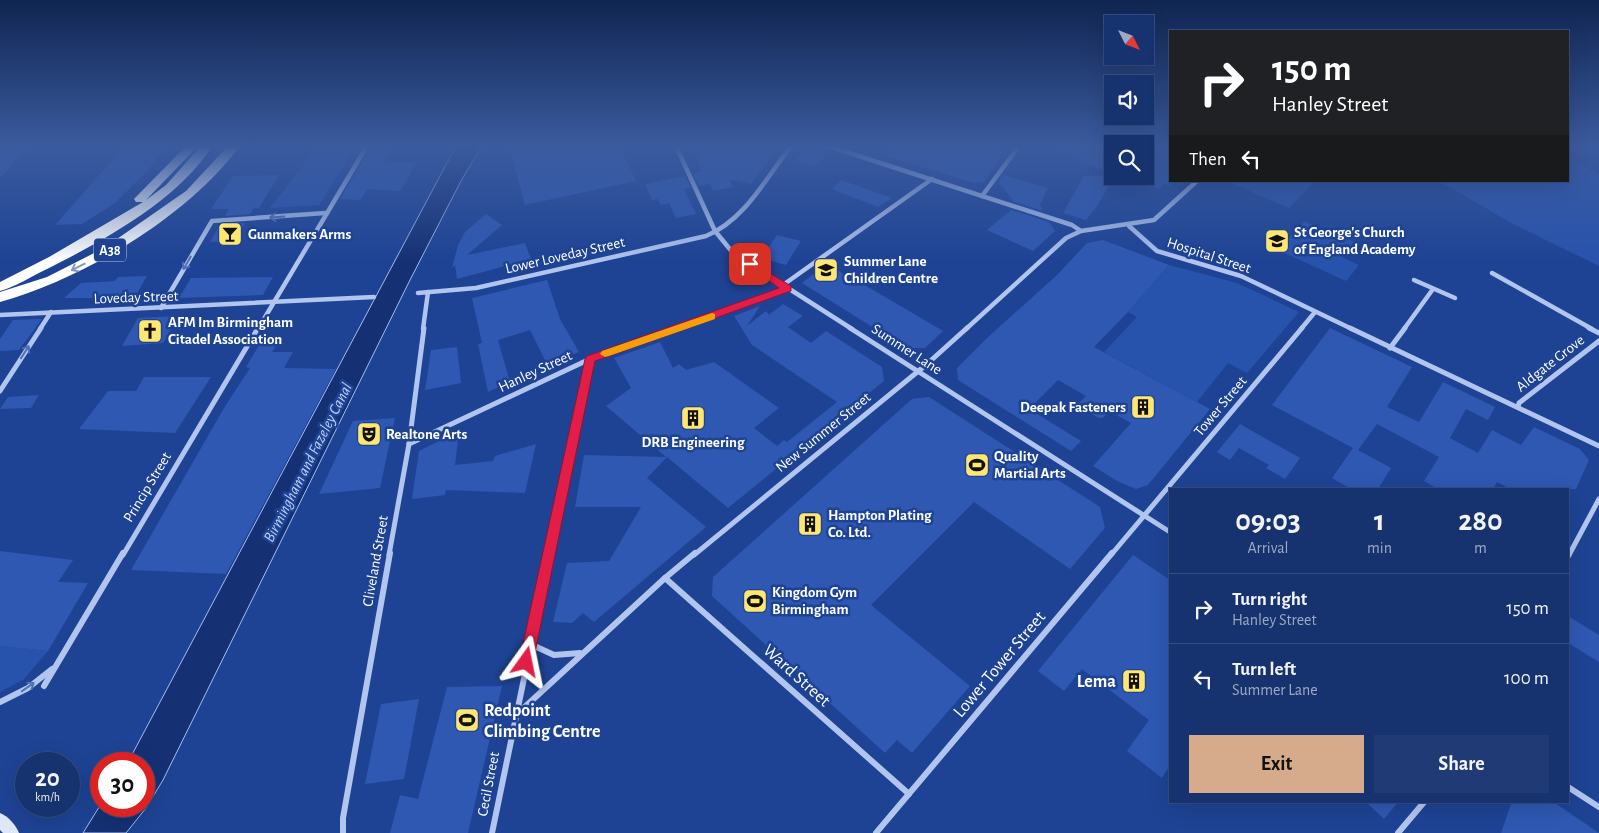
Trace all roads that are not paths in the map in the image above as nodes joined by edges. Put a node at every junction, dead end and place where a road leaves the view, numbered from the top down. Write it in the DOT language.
graph roads {
  1 [pos="155,185"];
  2 [pos="171,185"];
  3 [pos="184,185"];
  4 [pos="198,185"];
  5 [pos="343,185"];
  6 [pos="694,185"];
  7 [pos="761,185"];
  8 [pos="924,185"];
  9 [pos="949,185"];
  10 [pos="990,185"];
  11 [pos="1193,185"];
  12 [pos="982,196"];
  13 [pos="164,213"];
  14 [pos="325,213"];
  15 [pos="1129,226"];
  16 [pos="715,231"];
  17 [pos="1081,231"];
  18 [pos="103,232"];
  19 [pos="54,260"];
  20 [pos="1492,273"];
  21 [pos="0,278"];
  22 [pos="52,280"];
  23 [pos="1414,280"];
  24 [pos="0,287"];
  25 [pos="785,287"];
  26 [pos="1433,288"];
  27 [pos="428,292"];
  28 [pos="418,293"];
  29 [pos="0,297"];
  30 [pos="374,297"];
  31 [pos="1454,298"];
  32 [pos="0,303"];
  33 [pos="272,303"];
  34 [pos="161,308"];
  35 [pos="51,312"];
  36 [pos="1315,312"];
  37 [pos="0,315"];
  38 [pos="1599,333"];
  39 [pos="1599,341"];
  40 [pos="1390,348"];
  41 [pos="590,359"];
  42 [pos="916,371"];
  43 [pos="0,391"];
  44 [pos="1518,407"];
  45 [pos="409,444"];
  46 [pos="1599,446"];
  47 [pos="1599,499"];
  48 [pos="1144,515"];
  49 [pos="1169,531"];
  50 [pos="1569,554"];
  51 [pos="665,578"];
  52 [pos="530,644"];
  53 [pos="581,654"];
  54 [pos="53,668"];
  55 [pos="44,686"];
  56 [pos="0,702"];
  57 [pos="515,716"];
  58 [pos="1569,788"];
  59 [pos="909,794"];
  60 [pos="1423,803"];
  61 [pos="1599,807"];
  62 [pos="0,820"];
  63 [pos="12,833"];
  64 [pos="343,833"];
  65 [pos="492,833"];
  66 [pos="876,833"];
  67 [pos="1398,833"];
  1 -- 18 [label="highway"];
  2 -- 18 [label="highway, A38"];
  3 -- 13 [label="highway, A38"];
  4 -- 13 [label="highway"];
  5 -- 14 [label="street, Princip Street"];
  6 -- 16 [label="street, Summer Lane"];
  7 -- 16 [label="street, Lower Loveday Street"];
  8 -- 25 [label="street, Hanley Street"];
  9 -- 12 [label="street"];
  10 -- 12 [label="street"];
  11 -- 15 [label="street"];
  12 -- 17 [label="street"];
  13 -- 22 [label="highway, A38, one-way"];
  14 -- 33 [label="street, Princip Street"];
  14 -- 34 [label="street, one-way"];
  15 -- 17 [label="street"];
  15 -- 36 [label="street, Hospital Street"];
  16 -- 25 [label="street, Summer Lane"];
  16 -- 27 [label="street, Lower Loveday Street"];
  17 -- 42 [label="street, New Summer Street"];
  18 -- 19 [label="highway, A38"];
  19 -- 21 [label="highway"];
  19 -- 24 [label="highway, A38"];
  20 -- 38 [label="street, Aldgate Grove"];
  22 -- 29 [label="highway, A38"];
  22 -- 32 [label="highway"];
  23 -- 26 [label="street"];
  25 -- 41 [label="street, Hanley Street"];
  25 -- 42 [label="street, Summer Lane"];
  26 -- 31 [label="street"];
  26 -- 40 [label="street"];
  27 -- 28 [label="street, Lower Loveday Street"];
  27 -- 45 [label="street, Cliveland Street"];
  30 -- 33 [label="street"];
  33 -- 34 [label="street, Loveday Street"];
  33 -- 54 [label="street, Princip Street"];
  34 -- 35 [label="street, Loveday Street"];
  35 -- 37 [label="street, Loveday Street"];
  43 -- 35 [label="street, one-way"];
  36 -- 40 [label="street, Hospital Street"];
  36 -- 48 [label="street, Tower Street"];
  39 -- 44 [label="street, Aldgate Grove"];
  40 -- 44 [label="street, Hospital Street"];
  41 -- 45 [label="street, Hanley Street"];
  41 -- 52 [label="street, Cecil Street"];
  42 -- 48 [label="street, Summer Lane"];
  42 -- 51 [label="street, New Summer Street"];
  44 -- 46 [label="street, Hospital Street"];
  45 -- 64 [label="street, Cliveland Street"];
  47 -- 50 [label="street"];
  48 -- 49 [label="street, Summer Lane"];
  48 -- 59 [label="street, Lower Tower Street"];
  51 -- 53 [label="street, New Summer Street"];
  51 -- 59 [label="street, Ward Street"];
  52 -- 53 [label="street"];
  52 -- 57 [label="street, Cecil Street"];
  53 -- 57 [label="street, New Summer Street"];
  54 -- 55 [label="street, Princip Street"];
  56 -- 54 [label="street, one-way"];
  57 -- 65 [label="street, Cecil Street"];
  58 -- 61 [label="street"];
  59 -- 66 [label="street, Lower Tower Street"];
  60 -- 67 [label="street"];
  62 -- 63 [label="main road"];
}
